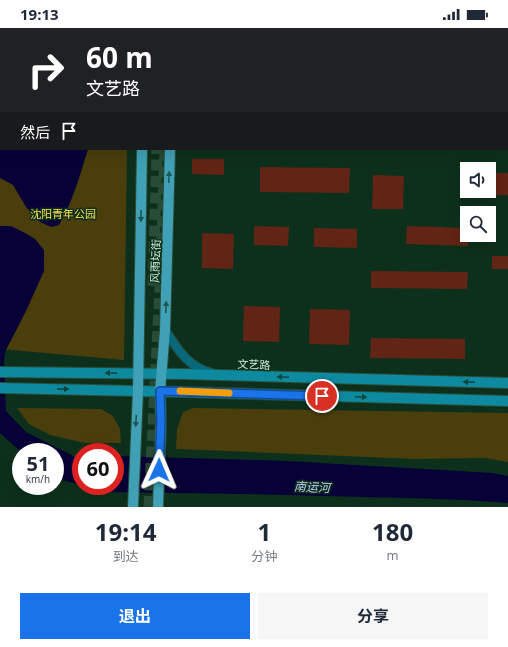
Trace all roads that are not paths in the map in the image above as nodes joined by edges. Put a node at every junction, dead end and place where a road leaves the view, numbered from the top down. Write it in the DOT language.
graph roads {
  1 [pos="142,150"];
  2 [pos="170,150"];
  3 [pos="165,330"];
  4 [pos="0,372"];
  5 [pos="138,373"];
  6 [pos="161,374"];
  7 [pos="218,375"];
  8 [pos="508,383"];
  9 [pos="0,388"];
  10 [pos="138,391"];
  11 [pos="160,391"];
  12 [pos="508,401"];
  13 [pos="133,504"];
  14 [pos="158,504"];
  1 -- 5 [label="main road, 风雨坛街, one-way"];
  3 -- 2 [label="main road, 风雨坛街, one-way"];
  3 -- 6 [label="main road, 风雨坛街"];
  3 -- 7 [label="street"];
  5 -- 4 [label="main road, 文艺路, one-way"];
  5 -- 6 [label="main road, 文艺路"];
  5 -- 10 [label="main road, 风雨坛街"];
  6 -- 7 [label="main road, 文艺路"];
  6 -- 11 [label="main road, 风雨坛街"];
  8 -- 7 [label="main road, 文艺路, one-way"];
  9 -- 10 [label="main road, one-way"];
  10 -- 11 [label="main road"];
  10 -- 13 [label="main road, 风雨坛街, one-way"];
  11 -- 12 [label="main road, one-way"];
  11 -- 14 [label="main road, 风雨坛街"];
}
